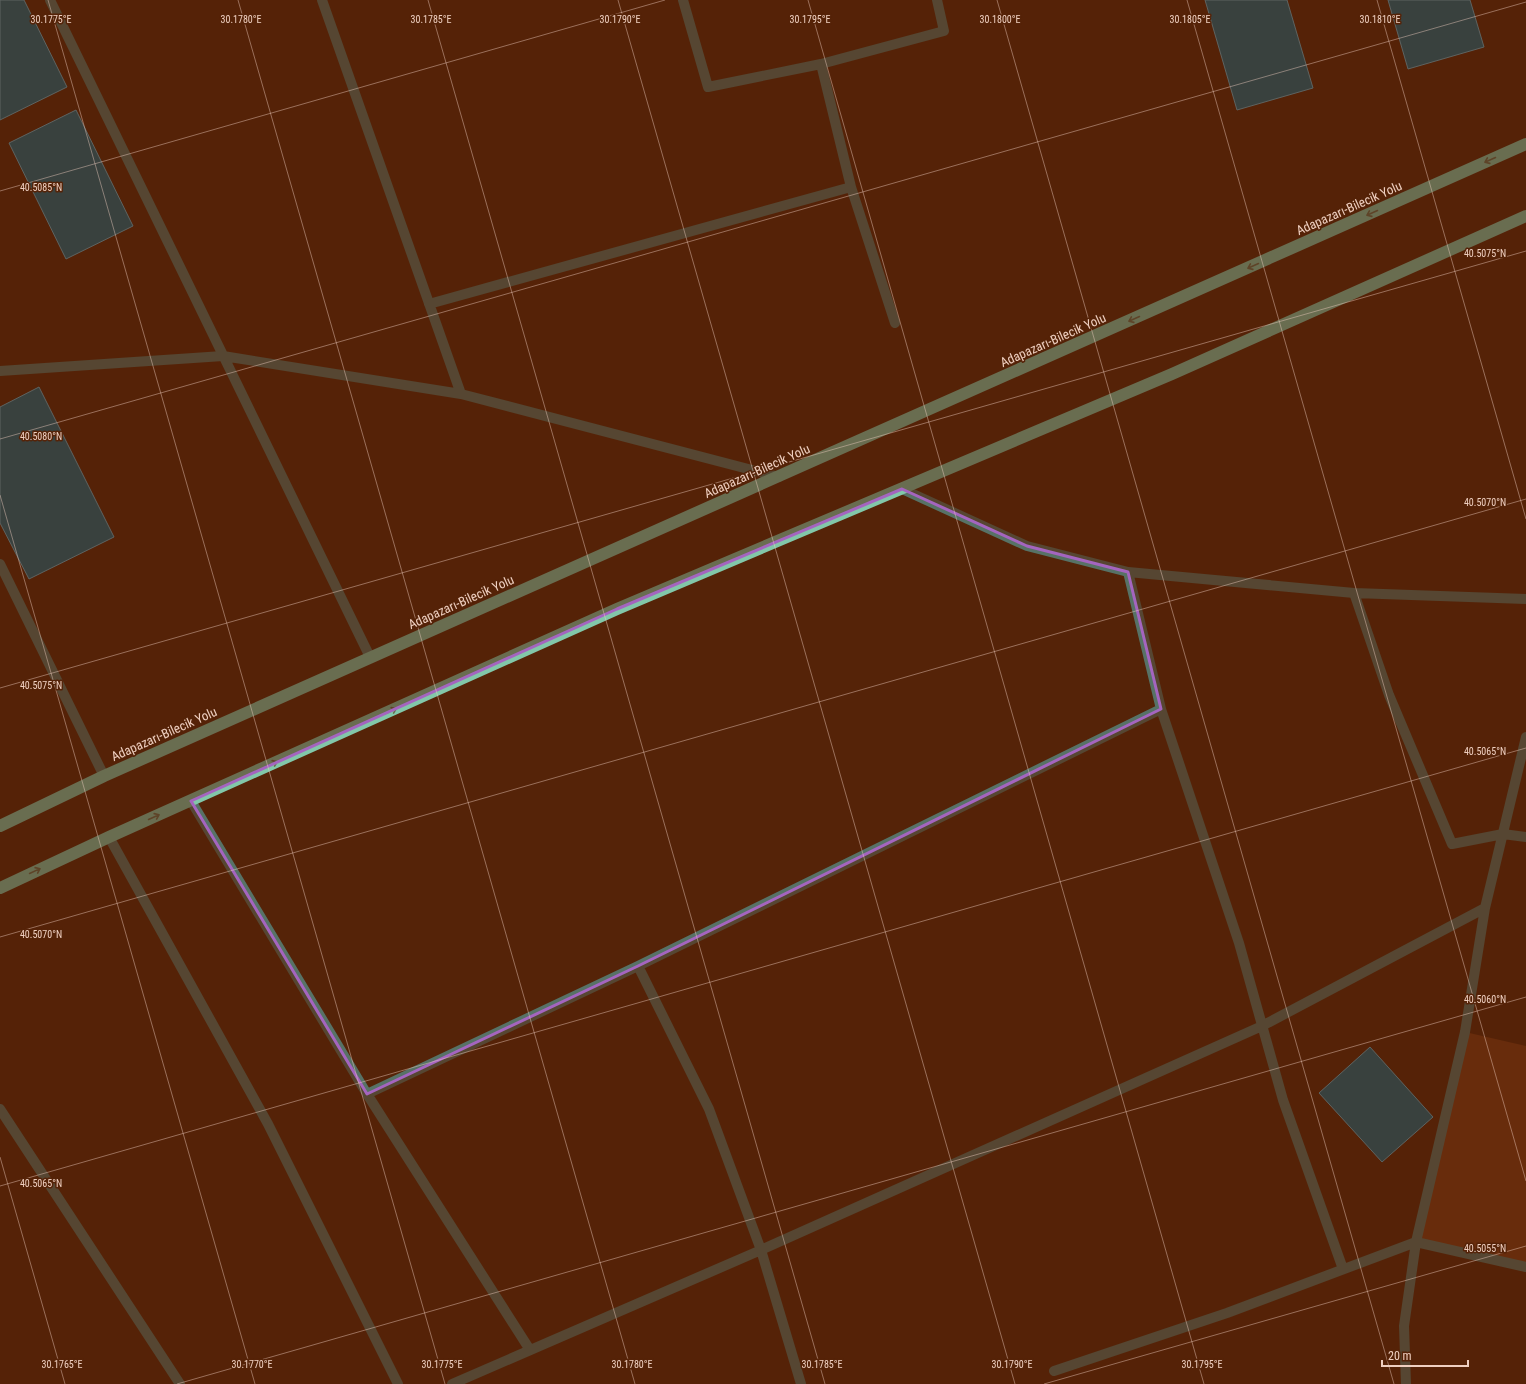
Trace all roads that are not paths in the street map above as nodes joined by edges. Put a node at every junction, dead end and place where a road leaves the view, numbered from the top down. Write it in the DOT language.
graph roads {
  1 [pos="50,0"];
  2 [pos="322,0"];
  3 [pos="683,0"];
  4 [pos="937,0"];
  5 [pos="821,64"];
  6 [pos="1526,144"];
  7 [pos="851,186"];
  8 [pos="1526,216"];
  9 [pos="429,304"];
  10 [pos="895,323"];
  11 [pos="223,356"];
  12 [pos="0,371"];
  13 [pos="461,394"];
  14 [pos="779,477"];
  15 [pos="902,489"];
  16 [pos="0,564"];
  17 [pos="1128,572"];
  18 [pos="1354,593"];
  19 [pos="1526,600"];
  20 [pos="370,657"];
  21 [pos="1161,709"];
  22 [pos="1526,738"];
  23 [pos="104,776"];
  24 [pos="191,801"];
  25 [pos="0,826"];
  26 [pos="1503,834"];
  27 [pos="109,836"];
  28 [pos="1526,837"];
  29 [pos="0,888"];
  30 [pos="1485,908"];
  31 [pos="638,966"];
  32 [pos="1262,1026"];
  33 [pos="367,1094"];
  34 [pos="0,1109"];
  35 [pos="1416,1242"];
  36 [pos="761,1250"];
  37 [pos="1526,1267"];
  38 [pos="1343,1269"];
  39 [pos="530,1350"];
  40 [pos="1054,1371"];
  41 [pos="180,1384"];
  42 [pos="398,1384"];
  43 [pos="452,1384"];
  44 [pos="801,1384"];
  45 [pos="1406,1384"];
  1 -- 11 [label="street"];
  2 -- 9 [label="street"];
  3 -- 5 [label="street"];
  4 -- 5 [label="street"];
  5 -- 7 [label="street"];
  6 -- 14 [label="highway, Adapazarı-Bilecik Yolu, one-way"];
  7 -- 9 [label="street"];
  7 -- 10 [label="street"];
  8 -- 15 [label="highway"];
  9 -- 13 [label="street"];
  11 -- 12 [label="street"];
  11 -- 13 [label="street"];
  11 -- 20 [label="street"];
  13 -- 14 [label="street"];
  14 -- 20 [label="highway, Adapazarı-Bilecik Yolu"];
  15 -- 17 [label="street"];
  24 -- 15 [label="highway, one-way"];
  16 -- 23 [label="street"];
  17 -- 18 [label="street"];
  17 -- 21 [label="street"];
  18 -- 19 [label="street"];
  18 -- 26 [label="street"];
  20 -- 23 [label="highway, Adapazarı-Bilecik Yolu"];
  21 -- 31 [label="street"];
  21 -- 32 [label="street"];
  22 -- 26 [label="street"];
  23 -- 25 [label="highway, Adapazarı-Bilecik Yolu"];
  27 -- 24 [label="highway, one-way"];
  24 -- 33 [label="street"];
  26 -- 28 [label="street"];
  26 -- 30 [label="street"];
  29 -- 27 [label="highway, one-way"];
  27 -- 42 [label="street"];
  30 -- 32 [label="street"];
  30 -- 35 [label="street"];
  31 -- 33 [label="street"];
  31 -- 36 [label="street"];
  32 -- 36 [label="street"];
  32 -- 38 [label="street"];
  33 -- 39 [label="street"];
  34 -- 41 [label="street"];
  35 -- 37 [label="street"];
  35 -- 38 [label="street"];
  35 -- 45 [label="street"];
  36 -- 39 [label="street"];
  36 -- 44 [label="street"];
  38 -- 40 [label="street"];
  39 -- 43 [label="street"];
}
